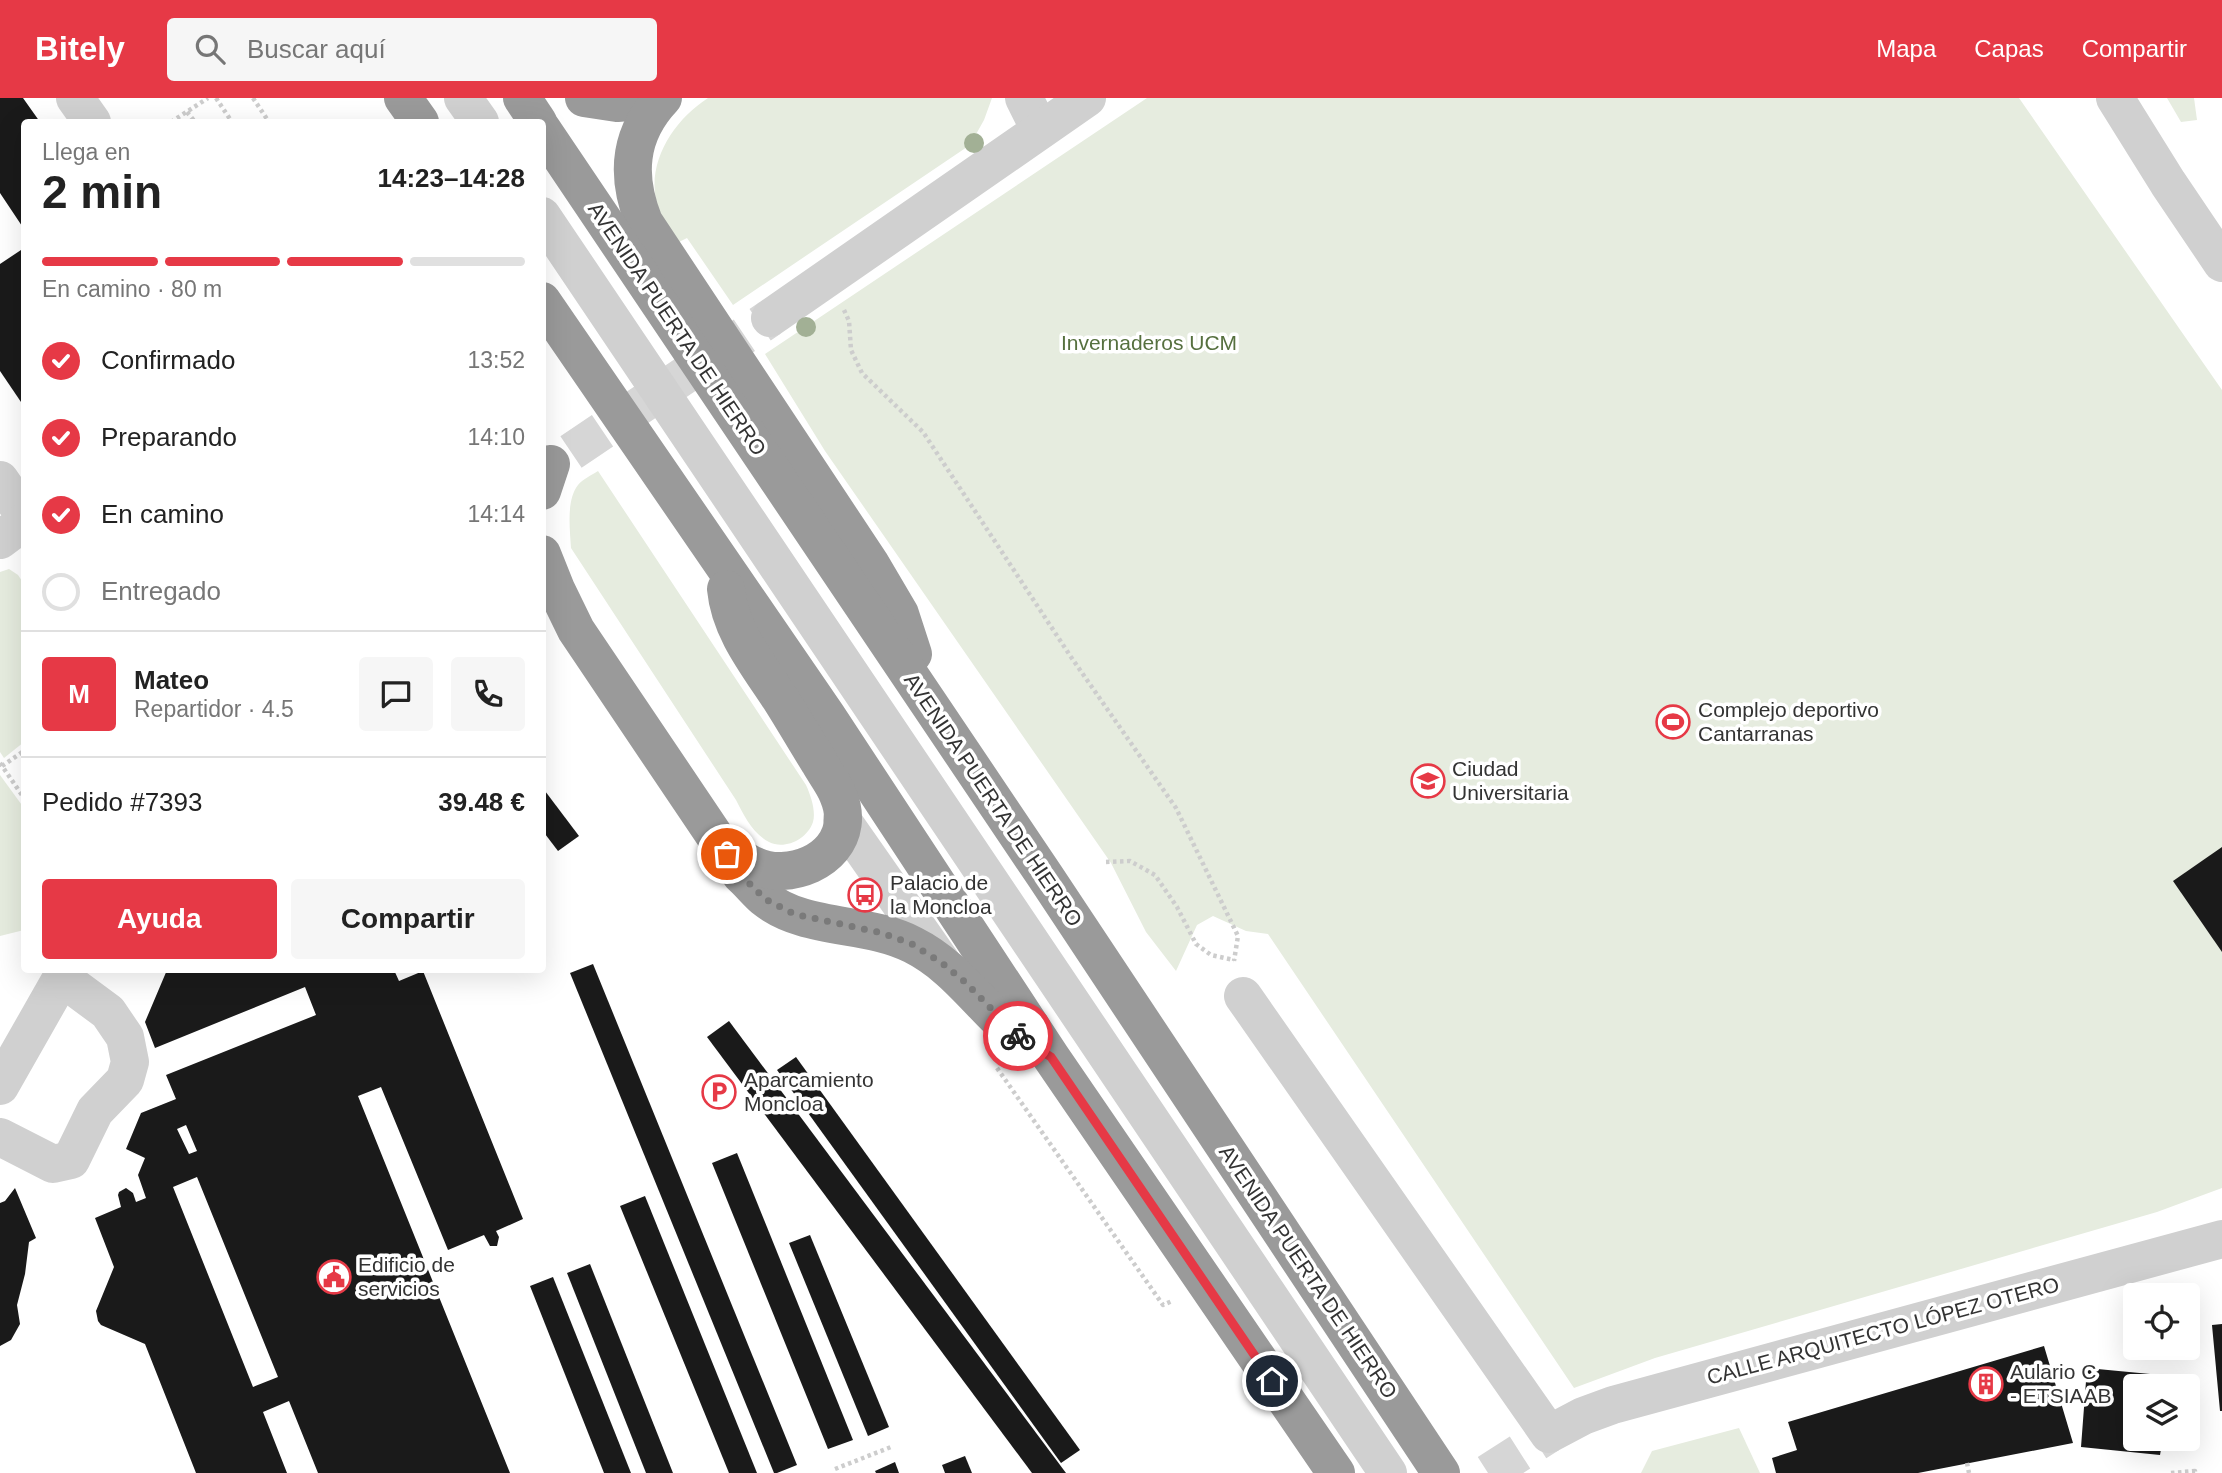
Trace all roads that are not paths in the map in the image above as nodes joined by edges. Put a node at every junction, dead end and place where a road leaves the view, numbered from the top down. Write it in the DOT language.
graph roads {
  1 [pos="75,98"];
  2 [pos="403,98"];
  3 [pos="463,98"];
  4 [pos="522,98"];
  5 [pos="584,98"];
  6 [pos="2115,98"];
  7 [pos="662,99"];
  8 [pos="1080,100"];
  9 [pos="1032,114"];
  10 [pos="90,119"];
  11 [pos="417,119"];
  12 [pos="478,119"];
  13 [pos="536,119"];
  14 [pos="546,135"];
  15 [pos="546,222"];
  16 [pos="2222,264"];
  17 [pos="546,307"];
  18 [pos="771,318"];
  19 [pos="0,480"];
  20 [pos="21,510"];
  21 [pos="21,524"];
  22 [pos="0,540"];
  23 [pos="546,564"];
  24 [pos="724,565"];
  25 [pos="546,606"];
  26 [pos="576,630"];
  27 [pos="930,706"];
  28 [pos="842,820"];
  29 [pos="712,833"];
  30 [pos="942,963"];
  31 [pos="64,974"];
  32 [pos="1238,978"];
  33 [pos="1051,1057"];
  34 [pos="0,1086"];
  35 [pos="0,1137"];
  36 [pos="2222,1239"];
  37 [pos="1335,1473"];
  38 [pos="1388,1473"];
  39 [pos="1441,1473"];
  1 -- 10 [label="street"];
  2 -- 11 [label="highway"];
  3 -- 12 [label="street"];
  4 -- 13 [label="highway"];
  5 -- 7 [label="highway"];
  6 -- 16 [label="street"];
  7 -- 27 [label="highway"];
  8 -- 9 [label="street"];
  9 -- 18 [label="street"];
  14 -- 27 [label="highway, AVENIDA PUERTA DE HIERRO"];
  15 -- 38 [label="street"];
  17 -- 24 [label="highway"];
  19 -- 20 [label="street"];
  21 -- 22 [label="street"];
  23 -- 26 [label="highway"];
  24 -- 28 [label="highway"];
  24 -- 33 [label="highway"];
  25 -- 26 [label="highway"];
  26 -- 29 [label="highway"];
  27 -- 39 [label="highway, AVENIDA PUERTA DE HIERRO"];
  28 -- 29 [label="highway"];
  28 -- 30 [label="street"];
  29 -- 30 [label="highway"];
  30 -- 33 [label="highway"];
  31 -- 34 [label="street"];
  31 -- 35 [label="street"];
  32 -- 36 [label="street, CALLE ARQUITECTO LÓPEZ OTERO"];
  33 -- 37 [label="highway"];
}
